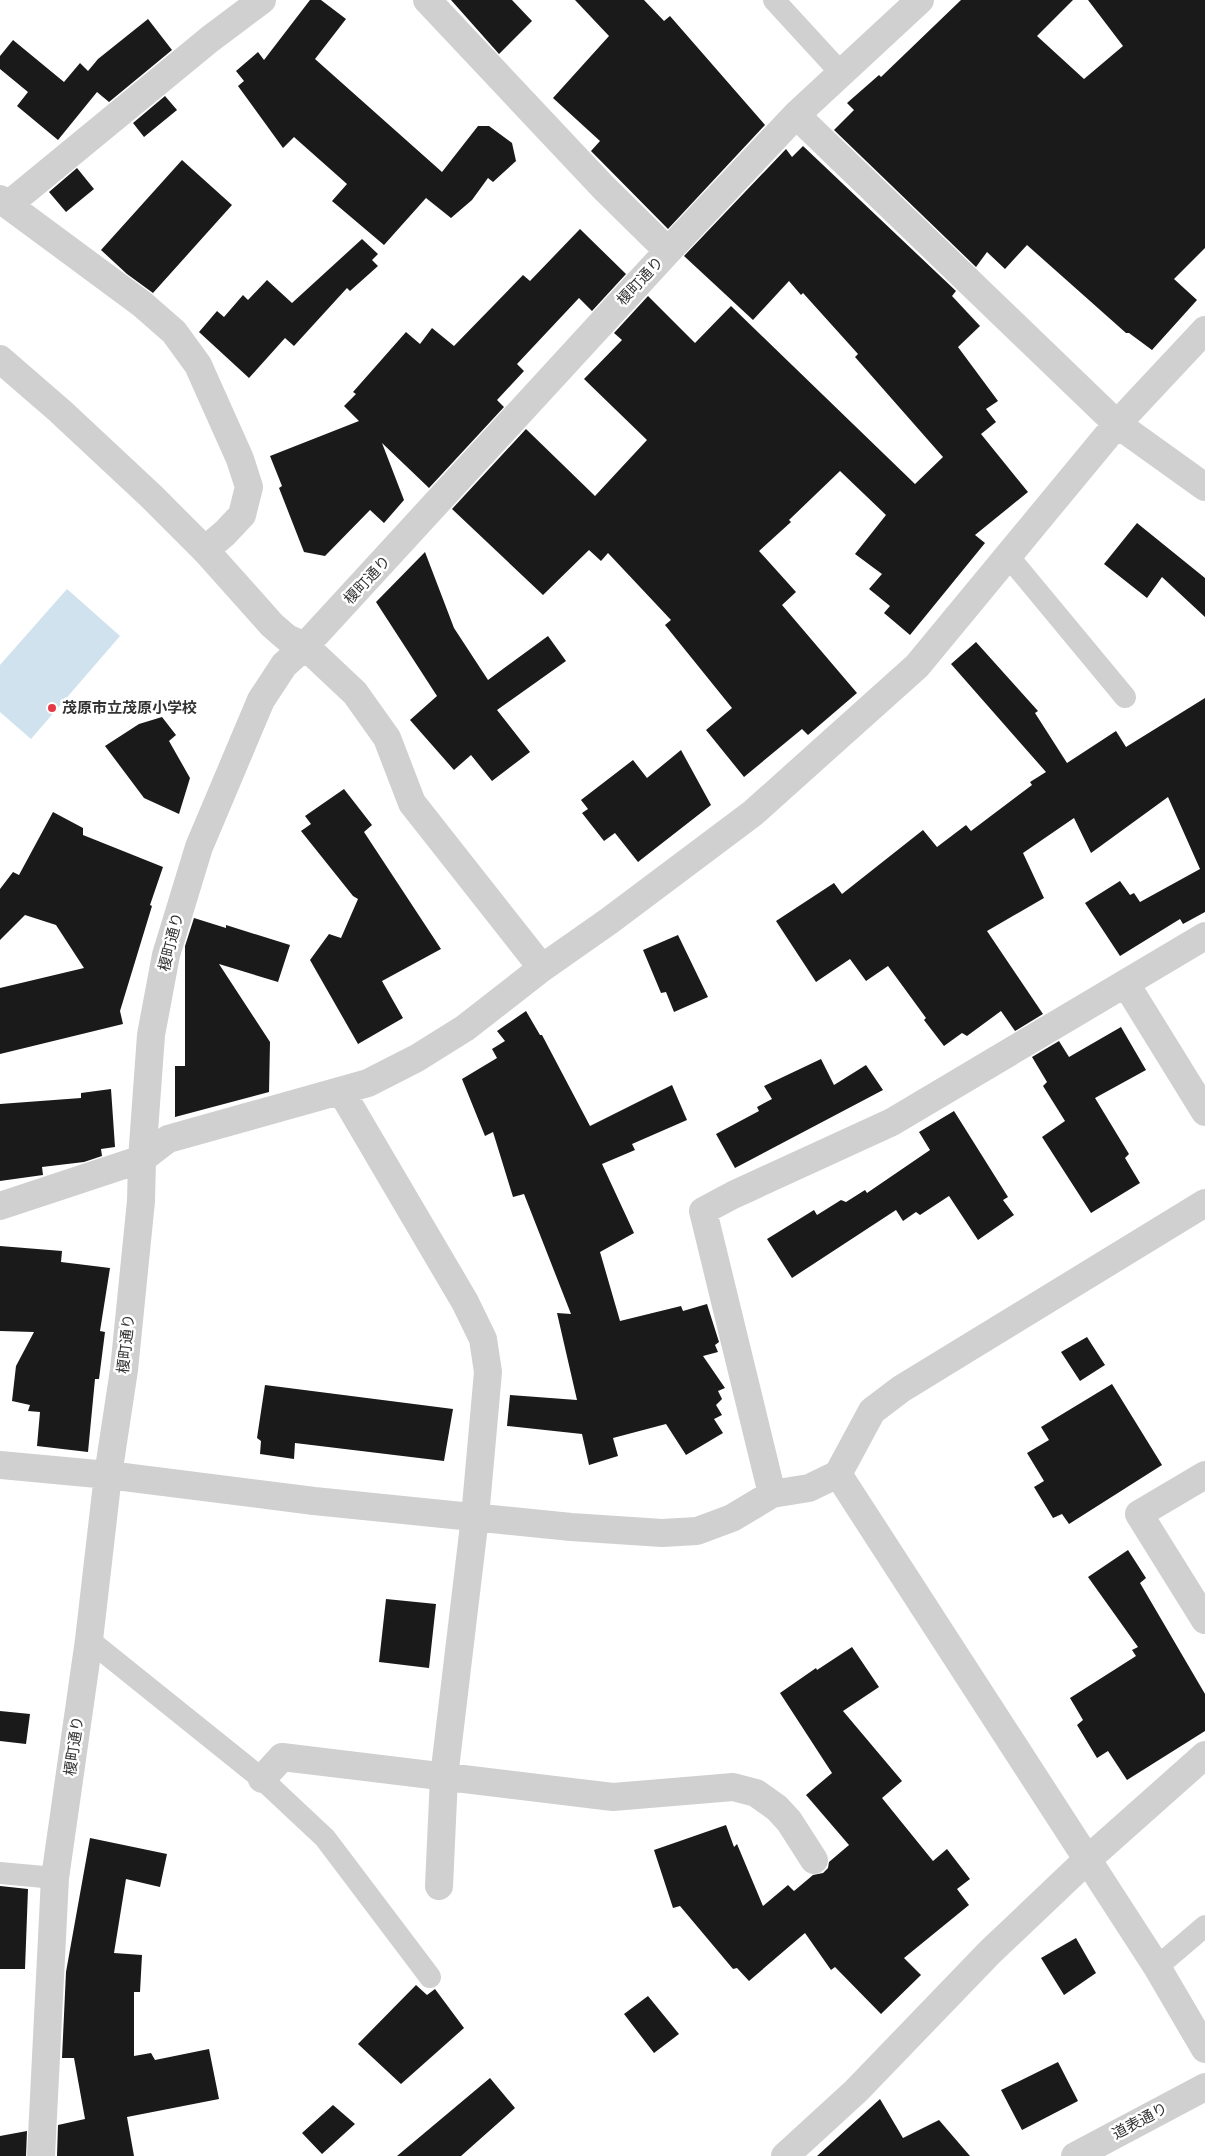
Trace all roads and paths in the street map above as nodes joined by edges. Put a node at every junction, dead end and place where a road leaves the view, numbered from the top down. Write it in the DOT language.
graph roads {
  1 [pos="262,0"];
  2 [pos="427,0"];
  3 [pos="774,0"];
  4 [pos="920,0"];
  5 [pos="842,73"];
  6 [pos="796,115"];
  7 [pos="4,202"];
  8 [pos="668,251"];
  9 [pos="1205,330"];
  10 [pos="0,359"];
  11 [pos="1117,424"];
  12 [pos="1205,487"];
  13 [pos="205,550"];
  14 [pos="1008,556"];
  15 [pos="305,646"];
  16 [pos="1125,697"];
  17 [pos="1205,936"];
  18 [pos="542,968"];
  19 [pos="1126,984"];
  20 [pos="341,1091"];
  21 [pos="1205,1112"];
  22 [pos="142,1159"];
  23 [pos="1205,1202"];
  24 [pos="0,1206"];
  25 [pos="0,1465"];
  26 [pos="838,1474"];
  27 [pos="108,1475"];
  28 [pos="1205,1475"];
  29 [pos="772,1494"];
  30 [pos="475,1516"];
  31 [pos="1205,1620"];
  32 [pos="90,1640"];
  33 [pos="1205,1755"];
  34 [pos="444,1778"];
  35 [pos="262,1779"];
  36 [pos="1088,1859"];
  37 [pos="814,1860"];
  38 [pos="0,1873"];
  39 [pos="54,1878"];
  40 [pos="439,1886"];
  41 [pos="1205,1926"];
  42 [pos="1157,1967"];
  43 [pos="430,1977"];
  44 [pos="1205,2049"];
  45 [pos="1205,2087"];
  46 [pos="41,2156"];
  47 [pos="785,2156"];
  48 [pos="1075,2156"];
  1 -- 7 [label="street"];
  2 -- 8 [label="street"];
  3 -- 5 [label="lane"];
  4 -- 5 [label="street, 榎町通り"];
  5 -- 6 [label="street, 榎町通り"];
  6 -- 8 [label="street, 榎町通り"];
  6 -- 11 [label="street"];
  7 -- 13 [label="street"];
  8 -- 15 [label="street, 榎町通り"];
  9 -- 11 [label="street"];
  10 -- 13 [label="street"];
  11 -- 12 [label="street"];
  11 -- 14 [label="street"];
  13 -- 15 [label="street"];
  14 -- 16 [label="lane"];
  14 -- 18 [label="street"];
  15 -- 18 [label="street"];
  15 -- 22 [label="street, 榎町通り"];
  17 -- 19 [label="street"];
  18 -- 20 [label="street"];
  19 -- 21 [label="street"];
  19 -- 29 [label="street"];
  20 -- 22 [label="street"];
  20 -- 30 [label="street"];
  22 -- 24 [label="street"];
  22 -- 27 [label="street, 榎町通り"];
  23 -- 26 [label="street"];
  25 -- 27 [label="street"];
  26 -- 29 [label="street"];
  26 -- 36 [label="street"];
  27 -- 30 [label="street"];
  27 -- 32 [label="street, 榎町通り"];
  28 -- 31 [label="street"];
  29 -- 30 [label="street"];
  30 -- 34 [label="street"];
  32 -- 35 [label="lane"];
  32 -- 39 [label="street, 榎町通り"];
  33 -- 36 [label="street"];
  34 -- 35 [label="street"];
  34 -- 37 [label="street"];
  34 -- 40 [label="street"];
  35 -- 43 [label="lane"];
  36 -- 42 [label="street"];
  36 -- 47 [label="street"];
  38 -- 39 [label="lane"];
  39 -- 46 [label="street, 榎町通り"];
  41 -- 42 [label="lane"];
  42 -- 44 [label="street"];
  45 -- 48 [label="street, 道表通り"];
}
